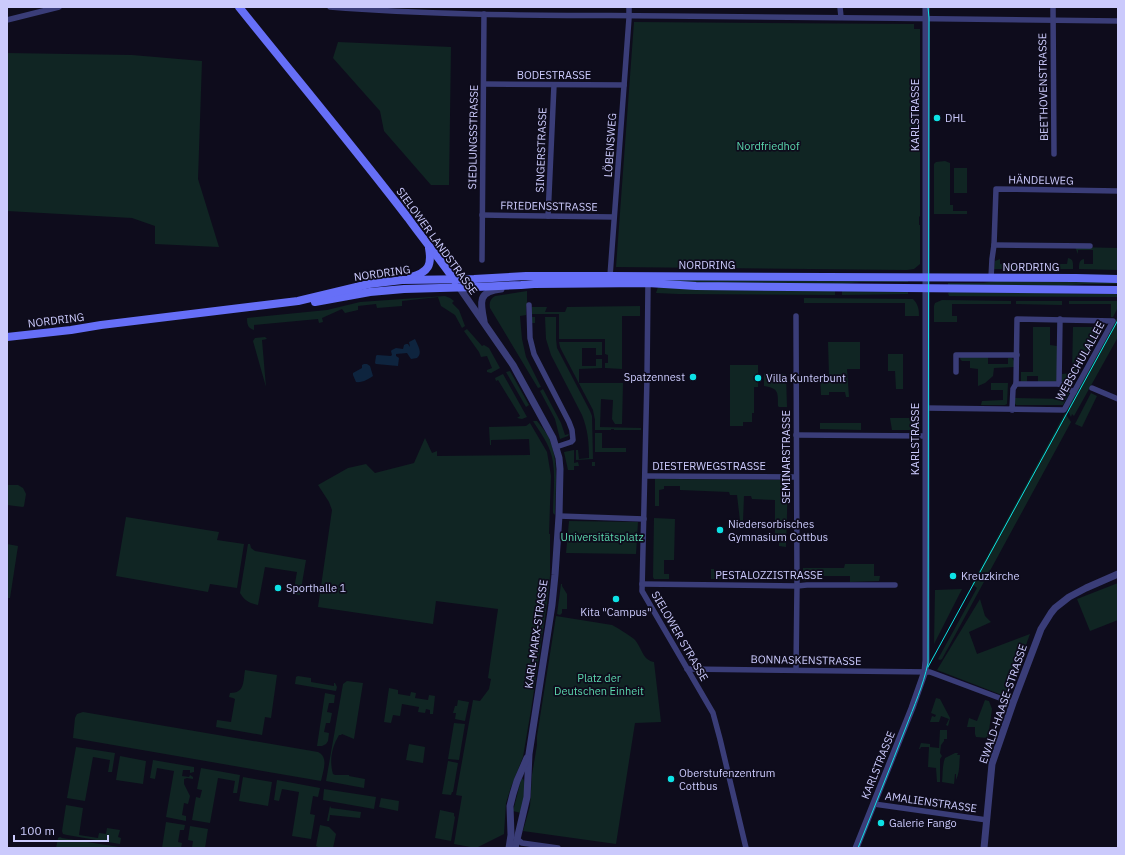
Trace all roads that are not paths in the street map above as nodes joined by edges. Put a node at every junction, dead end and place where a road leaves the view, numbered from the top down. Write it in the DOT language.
graph roads {
  1 [pos="59,7"];
  2 [pos="239,7"];
  3 [pos="330,7"];
  4 [pos="629,7"];
  5 [pos="840,7"];
  6 [pos="926,7"];
  7 [pos="1052,7"];
  8 [pos="484,14"];
  9 [pos="629,15"];
  10 [pos="840,17"];
  11 [pos="7,18"];
  12 [pos="926,18"];
  13 [pos="1053,20"];
  14 [pos="1118,21"];
  15 [pos="484,84"];
  16 [pos="554,85"];
  17 [pos="624,85"];
  18 [pos="1054,154"];
  19 [pos="1118,190"];
  20 [pos="482,215"];
  21 [pos="548,216"];
  22 [pos="614,216"];
  23 [pos="994,246"];
  24 [pos="1090,246"];
  25 [pos="429,247"];
  26 [pos="482,260"];
  27 [pos="610,276"];
  28 [pos="926,277"];
  29 [pos="991,278"];
  30 [pos="453,279"];
  31 [pos="1118,279"];
  32 [pos="402,280"];
  33 [pos="648,283"];
  34 [pos="521,286"];
  35 [pos="459,288"];
  36 [pos="926,288"];
  37 [pos="1118,290"];
  38 [pos="298,301"];
  39 [pos="529,305"];
  40 [pos="796,316"];
  41 [pos="1060,319"];
  42 [pos="484,322"];
  43 [pos="7,337"];
  44 [pos="1016,355"];
  45 [pos="956,372"];
  46 [pos="1016,384"];
  47 [pos="1059,384"];
  48 [pos="1092,388"];
  49 [pos="1074,392"];
  50 [pos="1118,399"];
  51 [pos="926,408"];
  52 [pos="1012,410"];
  53 [pos="796,435"];
  54 [pos="926,436"];
  55 [pos="556,447"];
  56 [pos="646,476"];
  57 [pos="796,477"];
  58 [pos="559,516"];
  59 [pos="644,519"];
  60 [pos="1118,574"];
  61 [pos="642,584"];
  62 [pos="895,585"];
  63 [pos="797,586"];
  64 [pos="687,669"];
  65 [pos="796,670"];
  66 [pos="925,671"];
  67 [pos="1012,703"];
  68 [pos="529,754"];
  69 [pos="874,804"];
  70 [pos="986,820"];
  71 [pos="517,839"];
  72 [pos="509,848"];
  73 [pos="515,848"];
  74 [pos="558,848"];
  75 [pos="746,848"];
  76 [pos="856,848"];
  77 [pos="984,848"];
  1 -- 11 [label="street"];
  2 -- 25 [label="main road, SIELOWER LANDSTRASSE"];
  3 -- 8 [label="street"];
  4 -- 9 [label="street, LÖBENSWEG"];
  5 -- 10 [label="street"];
  6 -- 12 [label="street, KARLSTRASSE"];
  7 -- 13 [label="street, BEETHOVENSTRASSE"];
  8 -- 9 [label="street"];
  8 -- 15 [label="street, SIEDLUNGSSTRASSE"];
  9 -- 10 [label="street"];
  9 -- 17 [label="street, LÖBENSWEG"];
  10 -- 12 [label="street"];
  12 -- 13 [label="street"];
  12 -- 28 [label="street, KARLSTRASSE"];
  13 -- 14 [label="street"];
  13 -- 18 [label="street, BEETHOVENSTRASSE"];
  15 -- 16 [label="street, BODESTRASSE"];
  15 -- 20 [label="street, SIEDLUNGSSTRASSE"];
  16 -- 17 [label="street, BODESTRASSE"];
  16 -- 21 [label="street, SINGERSTRASSE"];
  17 -- 22 [label="street, LÖBENSWEG"];
  19 -- 23 [label="street, HÄNDELWEG"];
  20 -- 21 [label="street, FRIEDENSSTRASSE"];
  20 -- 26 [label="street, SIEDLUNGSSTRASSE"];
  21 -- 22 [label="street, FRIEDENSSTRASSE"];
  22 -- 27 [label="street, LÖBENSWEG"];
  23 -- 24 [label="street"];
  23 -- 29 [label="street, HÄNDELWEG"];
  25 -- 30 [label="main road, SIELOWER LANDSTRASSE"];
  25 -- 32 [label="main road"];
  27 -- 28 [label="main road, NORDRING"];
  27 -- 30 [label="main road, NORDRING"];
  28 -- 29 [label="main road, NORDRING"];
  28 -- 36 [label="street, KARLSTRASSE"];
  29 -- 31 [label="main road, NORDRING"];
  30 -- 32 [label="main road, NORDRING"];
  30 -- 35 [label="main road, SIELOWER LANDSTRASSE"];
  32 -- 38 [label="main road, NORDRING"];
  33 -- 34 [label="main road, NORDRING"];
  33 -- 36 [label="main road, NORDRING"];
  33 -- 56 [label="street, SIELOWER STRASSE"];
  34 -- 35 [label="main road, NORDRING"];
  34 -- 42 [label="street"];
  35 -- 38 [label="main road, NORDRING"];
  35 -- 42 [label="street, SIELOWER LANDSTRASSE"];
  36 -- 37 [label="main road, NORDRING"];
  36 -- 51 [label="street, KARLSTRASSE"];
  38 -- 43 [label="main road, NORDRING"];
  39 -- 55 [label="street"];
  40 -- 53 [label="street, SEMINARSTRASSE"];
  41 -- 44 [label="street"];
  41 -- 47 [label="street"];
  41 -- 49 [label="street, WEBSCHULALLEE"];
  42 -- 55 [label="street, SIELOWER LANDSTRASSE"];
  44 -- 45 [label="street"];
  44 -- 46 [label="street"];
  46 -- 47 [label="street"];
  46 -- 52 [label="street"];
  47 -- 49 [label="street"];
  48 -- 50 [label="street"];
  49 -- 52 [label="street, WEBSCHULALLEE"];
  51 -- 52 [label="street"];
  51 -- 54 [label="street, KARLSTRASSE"];
  53 -- 54 [label="street"];
  53 -- 57 [label="street, SEMINARSTRASSE"];
  54 -- 66 [label="street, KARLSTRASSE"];
  55 -- 58 [label="street, SIELOWER LANDSTRASSE"];
  56 -- 57 [label="street, DIESTERWEGSTRASSE"];
  56 -- 59 [label="street, SIELOWER STRASSE"];
  57 -- 63 [label="street, SEMINARSTRASSE"];
  58 -- 59 [label="street"];
  58 -- 68 [label="street, KARL-MARX-STRASSE"];
  59 -- 61 [label="street, SIELOWER STRASSE"];
  60 -- 67 [label="street, EWALD-HAASE-STRASSE"];
  61 -- 63 [label="street, PESTALOZZISTRASSE"];
  61 -- 64 [label="street, SIELOWER STRASSE"];
  62 -- 63 [label="street, PESTALOZZISTRASSE"];
  63 -- 65 [label="street, SEMINARSTRASSE"];
  64 -- 65 [label="street, BONNASKENSTRASSE"];
  64 -- 75 [label="street, SIELOWER STRASSE"];
  65 -- 66 [label="street, BONNASKENSTRASSE"];
  66 -- 67 [label="street, BONNASKENSTRASSE"];
  66 -- 69 [label="street, KARLSTRASSE"];
  67 -- 70 [label="street, EWALD-HAASE-STRASSE"];
  68 -- 71 [label="street, KARL-MARX-STRASSE"];
  68 -- 72 [label="street, KARL-MARX-STRASSE"];
  69 -- 70 [label="street, AMALIENSTRASSE"];
  69 -- 76 [label="street, KARLSTRASSE"];
  70 -- 77 [label="street, EWALD-HAASE-STRASSE"];
  71 -- 73 [label="street, KARL-MARX-STRASSE"];
  71 -- 74 [label="street"];
}
